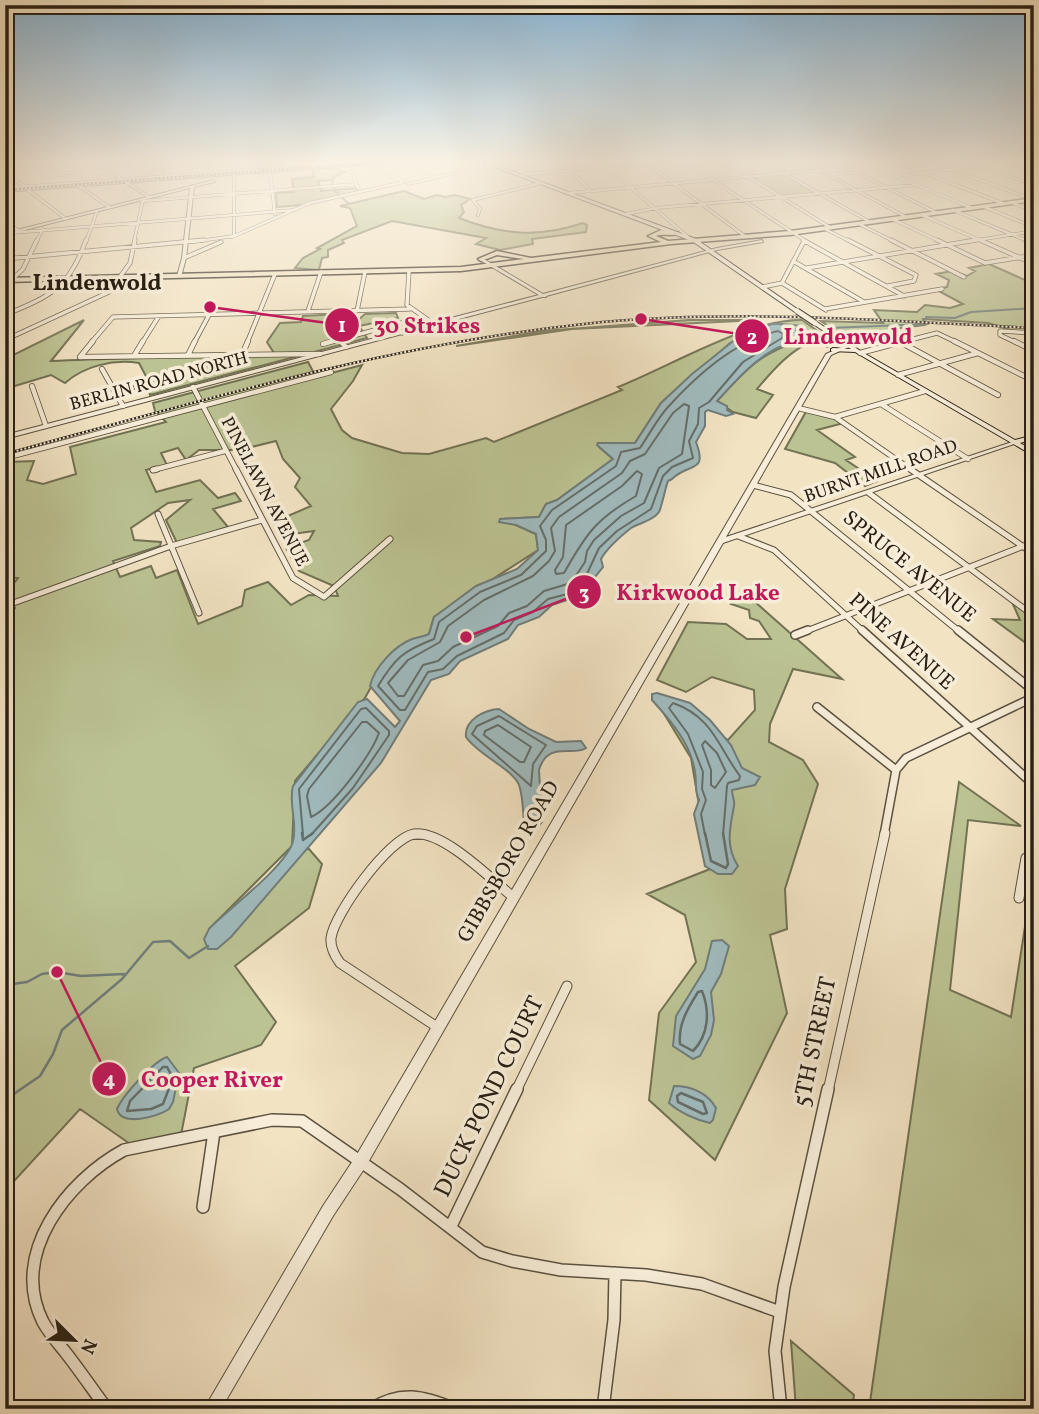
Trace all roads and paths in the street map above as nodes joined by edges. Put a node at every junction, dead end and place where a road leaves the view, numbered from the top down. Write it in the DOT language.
graph roads {
  1 [pos="15,227"];
  2 [pos="32,227"];
  3 [pos="44,227"];
  4 [pos="80,227"];
  5 [pos="92,227"];
  6 [pos="138,227"];
  7 [pos="188,227"];
  8 [pos="234,227"];
  9 [pos="256,227"];
  10 [pos="660,227"];
  11 [pos="676,227"];
  12 [pos="733,227"];
  13 [pos="781,227"];
  14 [pos="836,227"];
  15 [pos="865,227"];
  16 [pos="909,227"];
  17 [pos="950,227"];
  18 [pos="992,227"];
  19 [pos="828,228"];
  20 [pos="1034,229"];
  21 [pos="19,230"];
  22 [pos="43,230"];
  23 [pos="680,231"];
  24 [pos="790,233"];
  25 [pos="8,234"];
  26 [pos="1011,235"];
  27 [pos="234,236"];
  28 [pos="754,236"];
  29 [pos="769,236"];
  30 [pos="746,237"];
  31 [pos="691,238"];
  32 [pos="980,240"];
  33 [pos="676,241"];
  34 [pos="762,241"];
  35 [pos="804,241"];
  36 [pos="186,243"];
  37 [pos="1034,244"];
  38 [pos="947,245"];
  39 [pos="637,246"];
  40 [pos="135,247"];
  41 [pos="710,251"];
  42 [pos="912,251"];
  43 [pos="83,252"];
  44 [pos="1034,255"];
  45 [pos="879,256"];
  46 [pos="29,257"];
  47 [pos="184,258"];
  48 [pos="1019,258"];
  49 [pos="5,259"];
  50 [pos="481,259"];
  51 [pos="542,259"];
  52 [pos="793,261"];
  53 [pos="843,262"];
  54 [pos="1034,264"];
  55 [pos="491,266"];
  56 [pos="807,268"];
  57 [pos="409,271"];
  58 [pos="321,272"];
  59 [pos="365,272"];
  60 [pos="275,274"];
  61 [pos="179,276"];
  62 [pos="121,277"];
  63 [pos="964,277"];
  64 [pos="67,278"];
  65 [pos="9,280"];
  66 [pos="782,283"];
  67 [pos="5,286"];
  68 [pos="888,286"];
  69 [pos="762,287"];
  70 [pos="942,289"];
  71 [pos="544,296"];
  72 [pos="904,296"];
  73 [pos="864,302"];
  74 [pos="410,309"];
  75 [pos="357,311"];
  76 [pos="308,312"];
  77 [pos="259,313"];
  78 [pos="5,315"];
  79 [pos="209,315"];
  80 [pos="159,316"];
  81 [pos="405,322"];
  82 [pos="434,324"];
  83 [pos="393,325"];
  84 [pos="402,333"];
  85 [pos="1034,333"];
  86 [pos="5,334"];
  87 [pos="14,336"];
  88 [pos="5,340"];
  89 [pos="338,340"];
  90 [pos="899,342"];
  91 [pos="323,344"];
  92 [pos="848,346"];
  93 [pos="346,347"];
  94 [pos="833,350"];
  95 [pos="1034,351"];
  96 [pos="858,352"];
  97 [pos="979,353"];
  98 [pos="320,354"];
  99 [pos="188,355"];
  100 [pos="242,355"];
  101 [pos="134,356"];
  102 [pos="939,363"];
  103 [pos="102,369"];
  104 [pos="331,372"];
  105 [pos="898,375"];
  106 [pos="1034,381"];
  107 [pos="32,386"];
  108 [pos="193,387"];
  109 [pos="925,391"];
  110 [pos="998,395"];
  111 [pos="881,404"];
  112 [pos="123,406"];
  113 [pos="204,406"];
  114 [pos="798,408"];
  115 [pos="835,417"];
  116 [pos="46,426"];
  117 [pos="5,437"];
  118 [pos="1034,437"];
  119 [pos="1014,443"];
  120 [pos="225,451"];
  121 [pos="1034,454"];
  122 [pos="5,458"];
  123 [pos="968,459"];
  124 [pos="153,470"];
  125 [pos="920,476"];
  126 [pos="753,485"];
  127 [pos="869,493"];
  128 [pos="813,511"];
  129 [pos="158,514"];
  130 [pos="262,520"];
  131 [pos="738,536"];
  132 [pos="390,539"];
  133 [pos="720,542"];
  134 [pos="1034,542"];
  135 [pos="172,546"];
  136 [pos="1023,547"];
  137 [pos="1034,554"];
  138 [pos="968,568"];
  139 [pos="909,590"];
  140 [pos="5,606"];
  141 [pos="199,613"];
  142 [pos="1034,615"];
  143 [pos="848,617"];
  144 [pos="795,635"];
  145 [pos="1034,691"];
  146 [pos="1034,697"];
  147 [pos="817,707"];
  148 [pos="969,727"];
  149 [pos="896,769"];
  150 [pos="1034,785"];
  151 [pos="1034,853"];
  152 [pos="513,897"];
  153 [pos="1019,898"];
  154 [pos="566,986"];
  155 [pos="437,1027"];
  156 [pos="214,1132"];
  157 [pos="361,1161"];
  158 [pos="203,1207"];
  159 [pos="451,1226"];
  160 [pos="615,1273"];
  161 [pos="779,1312"];
  162 [pos="107,1409"];
  163 [pos="212,1409"];
  164 [pos="371,1409"];
  165 [pos="455,1409"];
  166 [pos="603,1409"];
  167 [pos="781,1409"];
  1 -- 21 [label="street"];
  2 -- 21 [label="street"];
  3 -- 22 [label="street"];
  4 -- 22 [label="street"];
  5 -- 43 [label="street"];
  6 -- 40 [label="street"];
  7 -- 36 [label="street"];
  8 -- 27 [label="street"];
  9 -- 27 [label="street"];
  10 -- 23 [label="main road"];
  10 -- 39 [label="highway"];
  11 -- 23 [label="street"];
  12 -- 30 [label="street"];
  13 -- 24 [label="street"];
  14 -- 19 [label="highway"];
  15 -- 42 [label="street"];
  16 -- 38 [label="street"];
  17 -- 32 [label="street"];
  18 -- 26 [label="street"];
  19 -- 24 [label="highway"];
  19 -- 45 [label="street"];
  20 -- 26 [label="street"];
  21 -- 25 [label="street"];
  22 -- 25 [label="street"];
  22 -- 46 [label="street"];
  23 -- 31 [label="main road"];
  23 -- 33 [label="highway"];
  24 -- 29 [label="highway"];
  24 -- 35 [label="street"];
  26 -- 32 [label="street"];
  26 -- 37 [label="street"];
  27 -- 36 [label="street"];
  27 -- 47 [label="street"];
  28 -- 29 [label="highway"];
  28 -- 30 [label="highway"];
  28 -- 34 [label="highway"];
  29 -- 34 [label="highway"];
  30 -- 31 [label="highway"];
  31 -- 33 [label="highway"];
  31 -- 41 [label="main road"];
  32 -- 38 [label="street"];
  32 -- 48 [label="street"];
  33 -- 39 [label="highway"];
  34 -- 41 [label="street, BERLIN ROAD NORTH"];
  35 -- 52 [label="street"];
  35 -- 53 [label="street"];
  36 -- 40 [label="street"];
  36 -- 47 [label="street"];
  38 -- 42 [label="street"];
  38 -- 48 [label="street"];
  39 -- 51 [label="highway"];
  40 -- 43 [label="street"];
  40 -- 62 [label="street"];
  41 -- 69 [label="main road"];
  41 -- 71 [label="street, BERLIN ROAD NORTH"];
  42 -- 45 [label="street"];
  42 -- 63 [label="street"];
  43 -- 46 [label="street"];
  43 -- 64 [label="street"];
  44 -- 48 [label="street"];
  45 -- 53 [label="street"];
  45 -- 68 [label="street"];
  46 -- 49 [label="street"];
  46 -- 65 [label="street"];
  47 -- 61 [label="street"];
  48 -- 54 [label="street"];
  50 -- 51 [label="highway"];
  50 -- 55 [label="street"];
  51 -- 55 [label="highway"];
  52 -- 56 [label="street"];
  52 -- 66 [label="street"];
  53 -- 56 [label="street"];
  53 -- 68 [label="street"];
  55 -- 57 [label="highway"];
  55 -- 71 [label="street"];
  56 -- 73 [label="street"];
  57 -- 59 [label="highway"];
  57 -- 74 [label="street"];
  58 -- 59 [label="highway"];
  58 -- 60 [label="highway"];
  58 -- 76 [label="street"];
  59 -- 75 [label="street"];
  60 -- 61 [label="highway"];
  60 -- 77 [label="street"];
  61 -- 62 [label="highway"];
  62 -- 64 [label="highway"];
  62 -- 87 [label="street"];
  64 -- 65 [label="highway"];
  64 -- 78 [label="street"];
  65 -- 67 [label="street"];
  66 -- 69 [label="street"];
  66 -- 73 [label="street"];
  68 -- 72 [label="street"];
  69 -- 92 [label="main road, bridge"];
  70 -- 72 [label="street"];
  71 -- 82 [label="street, BERLIN ROAD NORTH"];
  72 -- 73 [label="street"];
  74 -- 75 [label="street"];
  74 -- 82 [label="street"];
  75 -- 76 [label="street"];
  76 -- 77 [label="street"];
  77 -- 79 [label="street"];
  77 -- 100 [label="street"];
  79 -- 80 [label="street"];
  79 -- 99 [label="street"];
  80 -- 101 [label="street"];
  80 -- 101 [label="street"];
  81 -- 83 [label="street"];
  82 -- 84 [label="street, BERLIN ROAD NORTH"];
  83 -- 84 [label="street"];
  83 -- 89 [label="street"];
  84 -- 93 [label="street, BERLIN ROAD NORTH"];
  85 -- 95 [label="street"];
  86 -- 87 [label="street"];
  87 -- 88 [label="street"];
  89 -- 91 [label="street"];
  89 -- 93 [label="street"];
  90 -- 96 [label="street"];
  90 -- 97 [label="street"];
  90 -- 102 [label="street"];
  92 -- 94 [label="street"];
  92 -- 96 [label="main road"];
  93 -- 98 [label="street, BERLIN ROAD NORTH"];
  94 -- 96 [label="main road"];
  94 -- 114 [label="street, GIBBSBORO ROAD"];
  96 -- 105 [label="main road"];
  97 -- 102 [label="street"];
  97 -- 106 [label="street"];
  98 -- 100 [label="street"];
  98 -- 108 [label="street, BERLIN ROAD NORTH"];
  99 -- 100 [label="street"];
  99 -- 101 [label="street"];
  102 -- 105 [label="street"];
  102 -- 110 [label="street"];
  103 -- 112 [label="street"];
  104 -- 113 [label="street"];
  105 -- 109 [label="main road"];
  107 -- 116 [label="street"];
  108 -- 112 [label="street, BERLIN ROAD NORTH"];
  108 -- 113 [label="street, PINELAWN AVENUE"];
  109 -- 111 [label="street"];
  109 -- 119 [label="main road"];
  111 -- 115 [label="street"];
  111 -- 123 [label="street"];
  112 -- 116 [label="street, BERLIN ROAD NORTH"];
  113 -- 120 [label="street, PINELAWN AVENUE"];
  113 -- 122 [label="street"];
  114 -- 115 [label="street"];
  114 -- 126 [label="street, GIBBSBORO ROAD"];
  115 -- 125 [label="street"];
  116 -- 117 [label="street, BERLIN ROAD NORTH"];
  118 -- 119 [label="main road, BURNT MILL ROAD"];
  119 -- 121 [label="main road"];
  119 -- 123 [label="street, BURNT MILL ROAD"];
  120 -- 124 [label="street"];
  120 -- 130 [label="street, PINELAWN AVENUE"];
  123 -- 125 [label="street, BURNT MILL ROAD"];
  125 -- 127 [label="street, BURNT MILL ROAD"];
  125 -- 136 [label="street"];
  126 -- 128 [label="street, SPRUCE AVENUE"];
  126 -- 133 [label="street, GIBBSBORO ROAD"];
  127 -- 128 [label="street, BURNT MILL ROAD"];
  127 -- 138 [label="street"];
  128 -- 131 [label="street, BURNT MILL ROAD"];
  128 -- 139 [label="street, SPRUCE AVENUE"];
  129 -- 135 [label="street"];
  130 -- 132 [label="street, PINELAWN AVENUE"];
  130 -- 135 [label="street"];
  131 -- 133 [label="street, BURNT MILL ROAD"];
  131 -- 143 [label="street, PINE AVENUE"];
  133 -- 152 [label="street, GIBBSBORO ROAD"];
  134 -- 136 [label="street"];
  135 -- 140 [label="street"];
  135 -- 141 [label="street"];
  136 -- 137 [label="street"];
  136 -- 138 [label="street"];
  138 -- 139 [label="street"];
  138 -- 142 [label="street"];
  139 -- 143 [label="street"];
  139 -- 145 [label="street, SPRUCE AVENUE"];
  143 -- 144 [label="street"];
  143 -- 148 [label="street, PINE AVENUE"];
  146 -- 148 [label="street"];
  147 -- 149 [label="street"];
  148 -- 149 [label="street"];
  148 -- 150 [label="street, PINE AVENUE"];
  149 -- 161 [label="street, 5TH STREET"];
  151 -- 153 [label="street"];
  152 -- 155 [label="street, GIBBSBORO ROAD"];
  152 -- 155 [label="street"];
  154 -- 159 [label="street, DUCK POND COURT"];
  155 -- 157 [label="street, GIBBSBORO ROAD"];
  156 -- 157 [label="street"];
  156 -- 158 [label="street"];
  156 -- 162 [label="street"];
  157 -- 159 [label="street"];
  157 -- 163 [label="street, GIBBSBORO ROAD"];
  159 -- 160 [label="street"];
  160 -- 161 [label="street"];
  160 -- 166 [label="street"];
  161 -- 167 [label="street, 5TH STREET"];
  164 -- 165 [label="street"];
}
